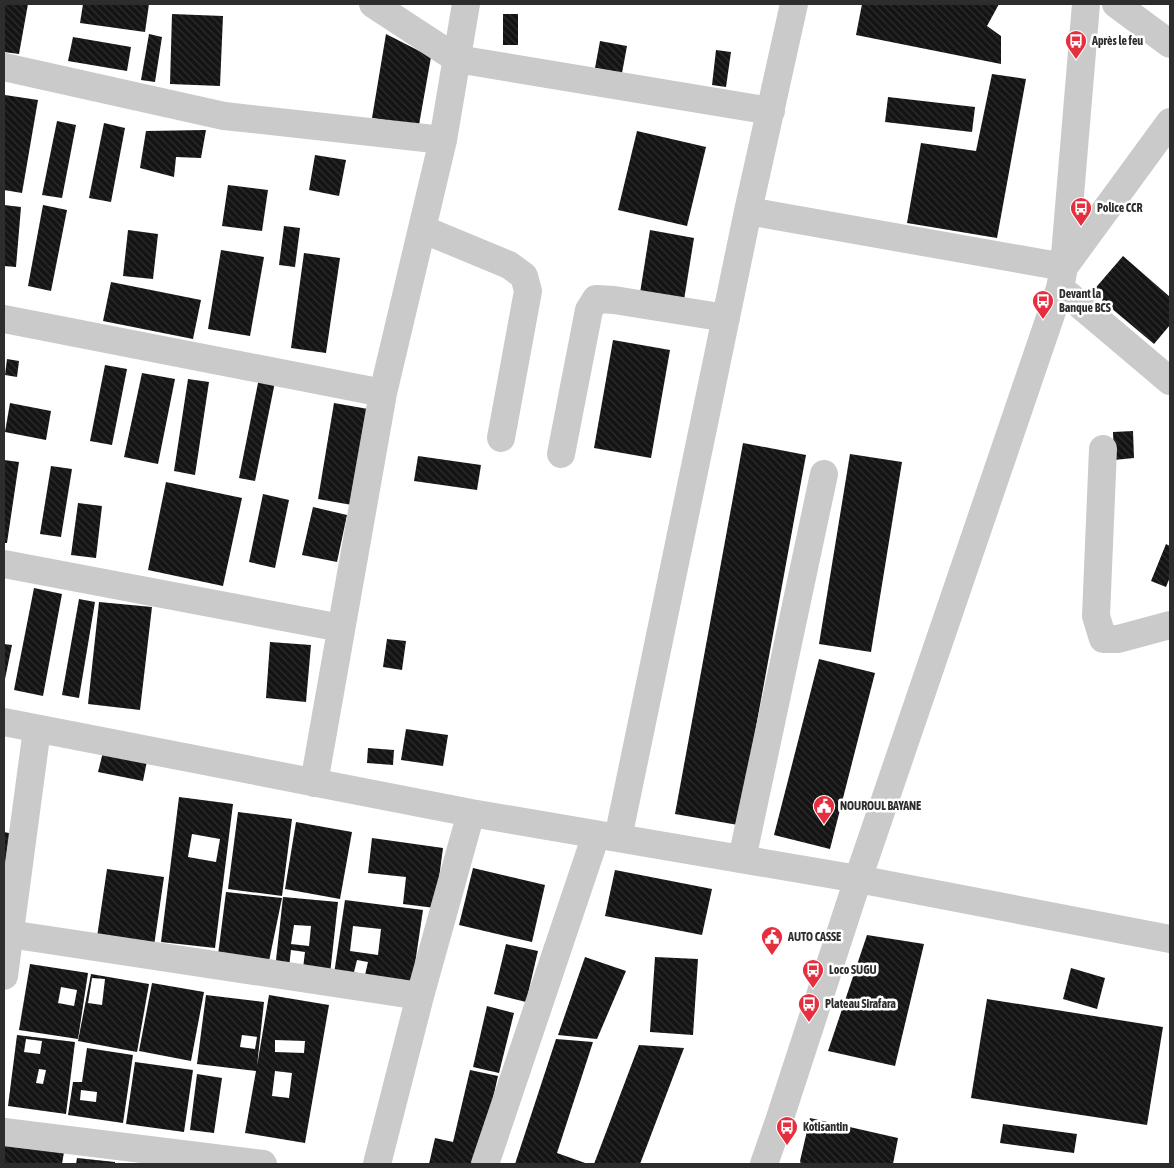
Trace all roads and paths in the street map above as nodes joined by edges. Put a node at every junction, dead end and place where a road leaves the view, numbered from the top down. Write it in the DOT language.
graph roads {
  1 [pos="374,4"];
  2 [pos="466,4"];
  3 [pos="794,4"];
  4 [pos="1086,4"];
  5 [pos="1116,4"];
  6 [pos="1170,44"];
  7 [pos="457,58"];
  8 [pos="4,67"];
  9 [pos="771,111"];
  10 [pos="1170,122"];
  11 [pos="443,140"];
  12 [pos="748,211"];
  13 [pos="422,229"];
  14 [pos="1062,277"];
  15 [pos="726,318"];
  16 [pos="4,320"];
  17 [pos="1170,381"];
  18 [pos="383,393"];
  19 [pos="501,438"];
  20 [pos="1104,449"];
  21 [pos="561,454"];
  22 [pos="824,474"];
  23 [pos="4,564"];
  24 [pos="1170,625"];
  25 [pos="341,628"];
  26 [pos="4,722"];
  27 [pos="37,729"];
  28 [pos="314,783"];
  29 [pos="471,813"];
  30 [pos="607,836"];
  31 [pos="742,859"];
  32 [pos="858,879"];
  33 [pos="9,934"];
  34 [pos="1170,939"];
  35 [pos="4,976"];
  36 [pos="420,996"];
  37 [pos="779,1121"];
  38 [pos="4,1132"];
  39 [pos="129,1156"];
  40 [pos="263,1164"];
  41 [pos="377,1164"];
  42 [pos="485,1164"];
  43 [pos="764,1164"];
  44 [pos="778,1164"];
  1 -- 7 [label="street"];
  2 -- 7 [label="street"];
  3 -- 9 [label="street"];
  4 -- 14 [label="street"];
  5 -- 6 [label="street"];
  7 -- 9 [label="street"];
  7 -- 11 [label="street"];
  8 -- 11 [label="street"];
  9 -- 12 [label="street"];
  10 -- 14 [label="street"];
  11 -- 13 [label="street"];
  12 -- 14 [label="street"];
  12 -- 15 [label="street"];
  13 -- 18 [label="street"];
  13 -- 19 [label="street"];
  14 -- 17 [label="street"];
  14 -- 32 [label="street"];
  15 -- 21 [label="street"];
  15 -- 30 [label="street"];
  16 -- 18 [label="street"];
  18 -- 25 [label="street"];
  20 -- 24 [label="street"];
  22 -- 31 [label="street"];
  23 -- 25 [label="street"];
  25 -- 28 [label="street"];
  26 -- 27 [label="street"];
  27 -- 28 [label="street"];
  27 -- 33 [label="street"];
  28 -- 29 [label="street"];
  29 -- 30 [label="street"];
  29 -- 36 [label="street"];
  30 -- 31 [label="street"];
  30 -- 42 [label="street"];
  31 -- 32 [label="street"];
  32 -- 34 [label="street"];
  32 -- 37 [label="street"];
  33 -- 35 [label="street"];
  33 -- 36 [label="street"];
  36 -- 41 [label="street"];
  37 -- 43 [label="street"];
  37 -- 44 [label="street"];
  38 -- 39 [label="street"];
  39 -- 40 [label="street"];
}
